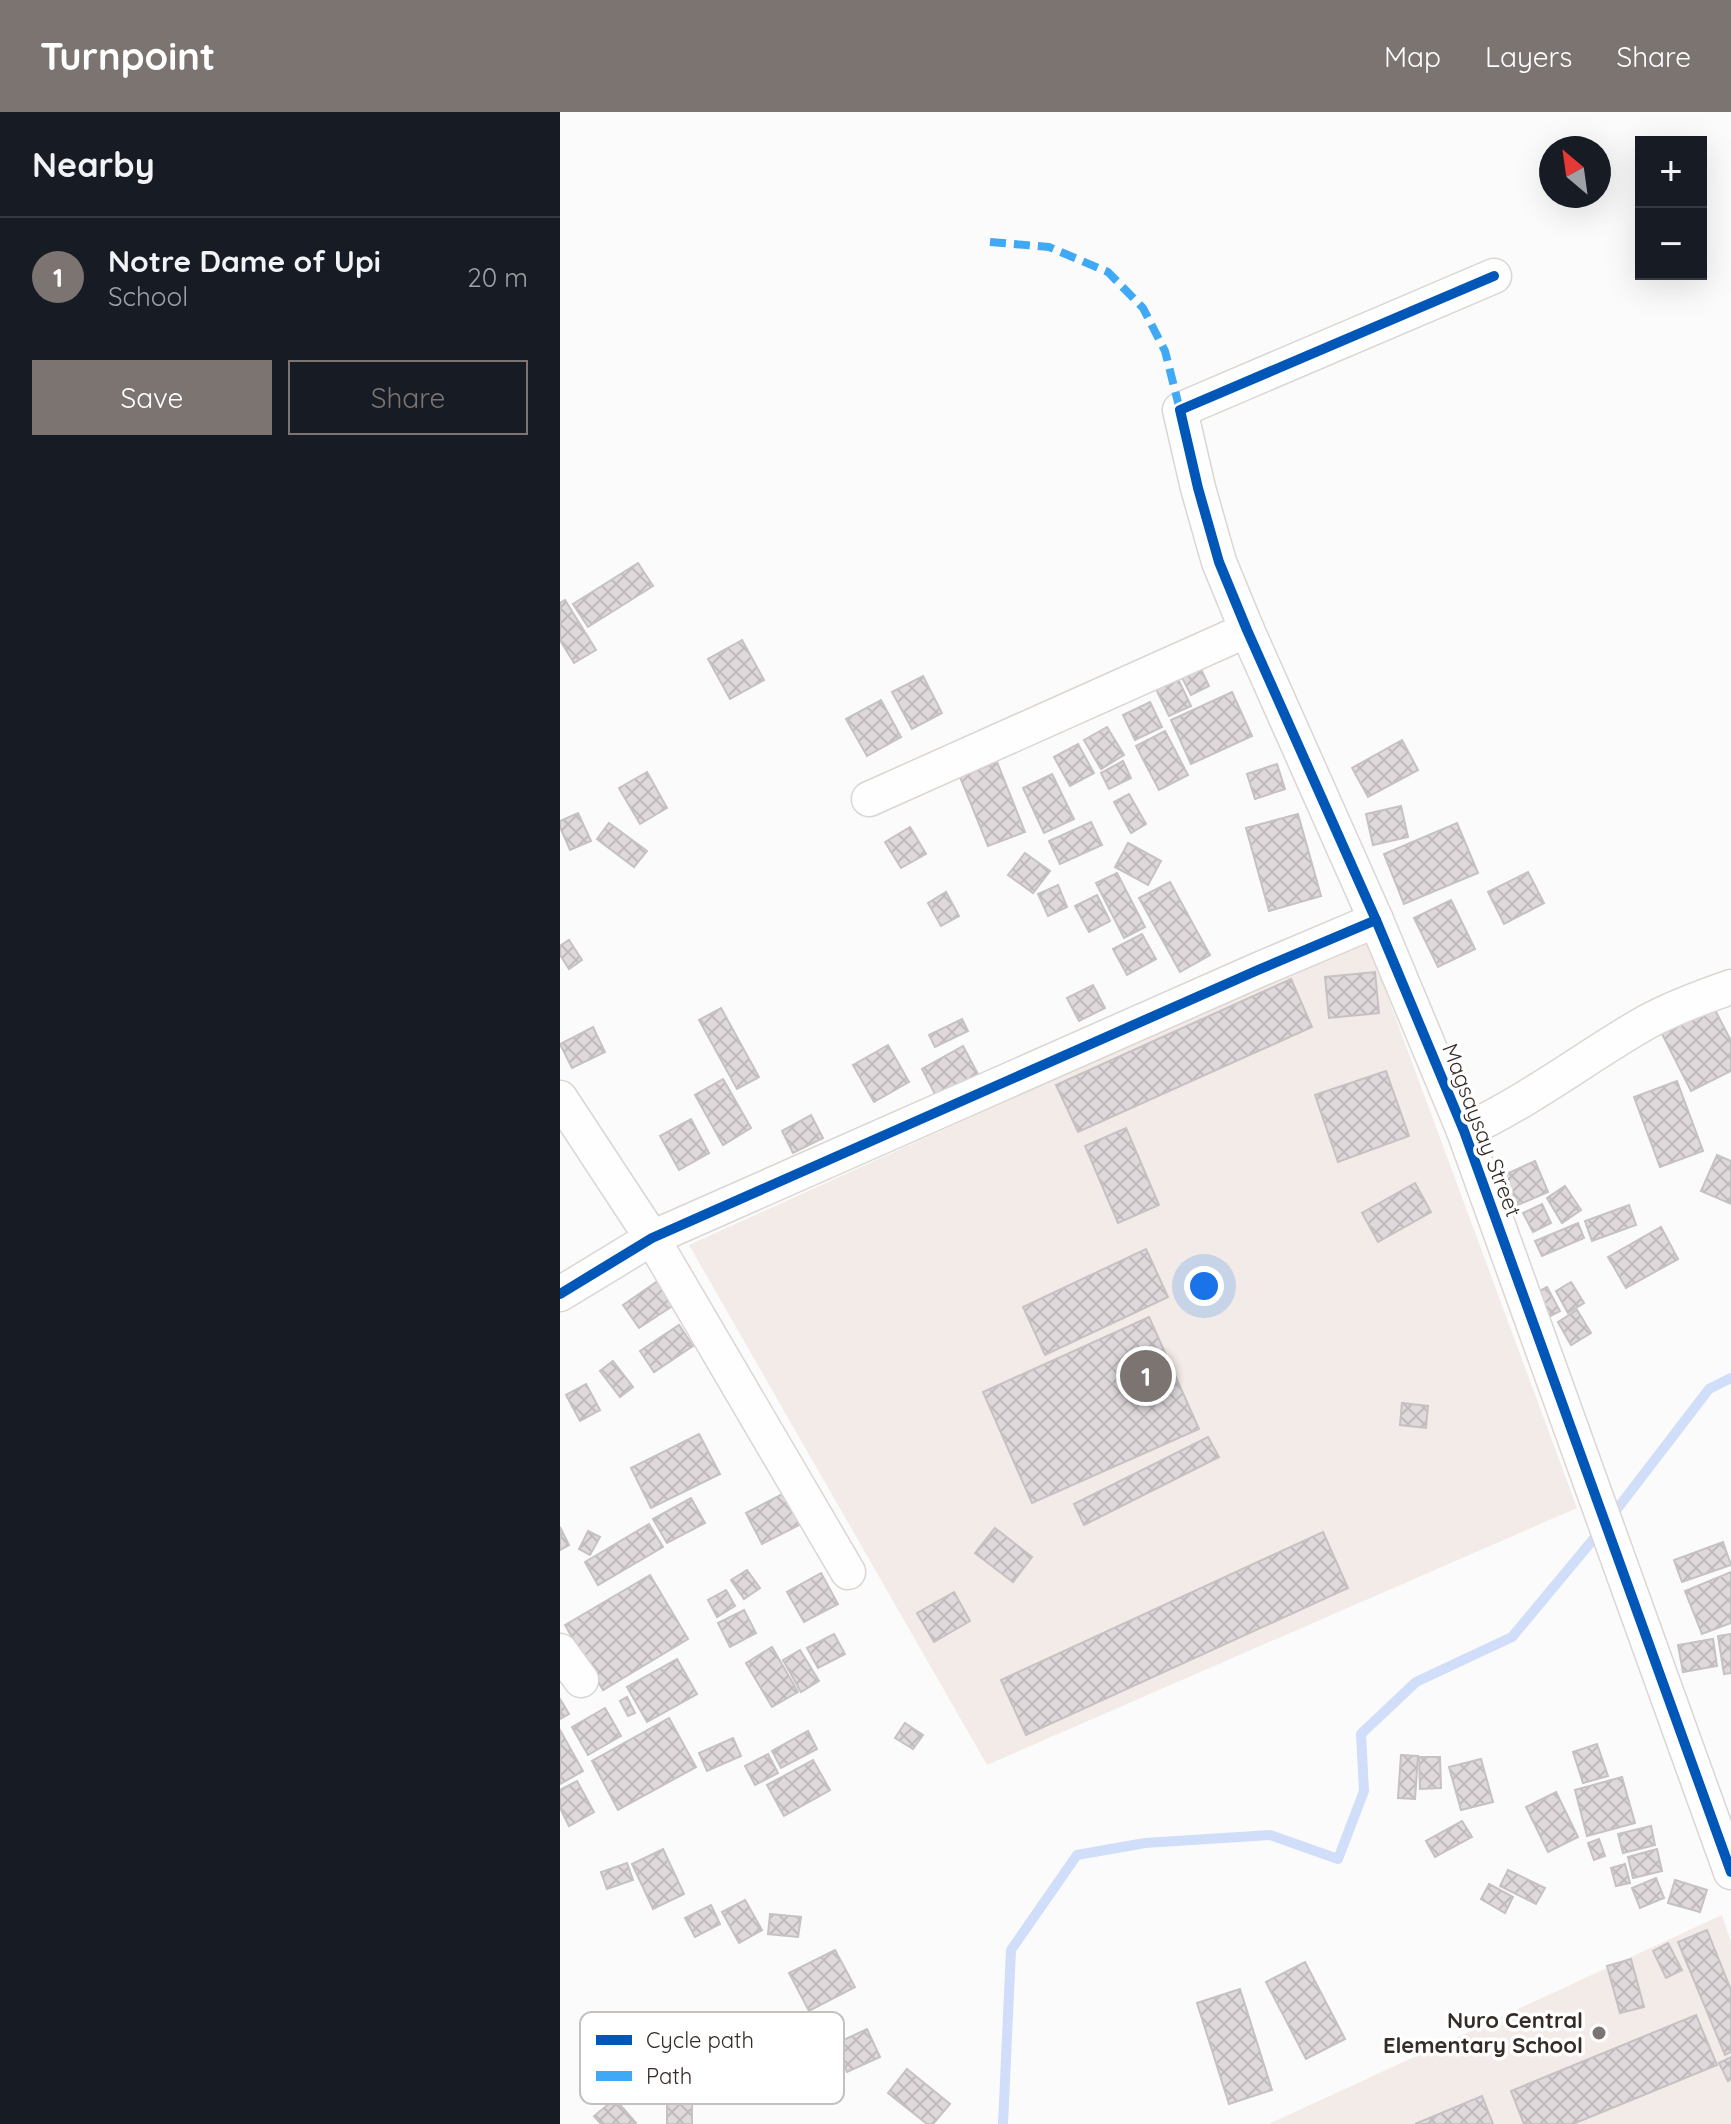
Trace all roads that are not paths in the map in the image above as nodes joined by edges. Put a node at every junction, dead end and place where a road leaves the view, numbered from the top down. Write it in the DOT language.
graph roads {
  1 [pos="1494,276"];
  2 [pos="1247,630"];
  3 [pos="869,799"];
  4 [pos="1376,920"];
  5 [pos="1731,987"];
  6 [pos="560,1098"];
  7 [pos="1464,1131"];
  8 [pos="652,1238"];
  9 [pos="560,1294"];
  10 [pos="848,1572"];
  11 [pos="560,1651"];
  12 [pos="581,1680"];
  13 [pos="1731,1872"];
  1 -- 2 [label="street, Magsaysay Street"];
  2 -- 3 [label="street"];
  2 -- 4 [label="street, Magsaysay Street"];
  4 -- 7 [label="street, Magsaysay Street"];
  4 -- 8 [label="street"];
  5 -- 7 [label="street"];
  6 -- 8 [label="street"];
  7 -- 13 [label="street, Magsaysay Street"];
  8 -- 9 [label="street"];
  8 -- 10 [label="street"];
  11 -- 12 [label="street"];
}
